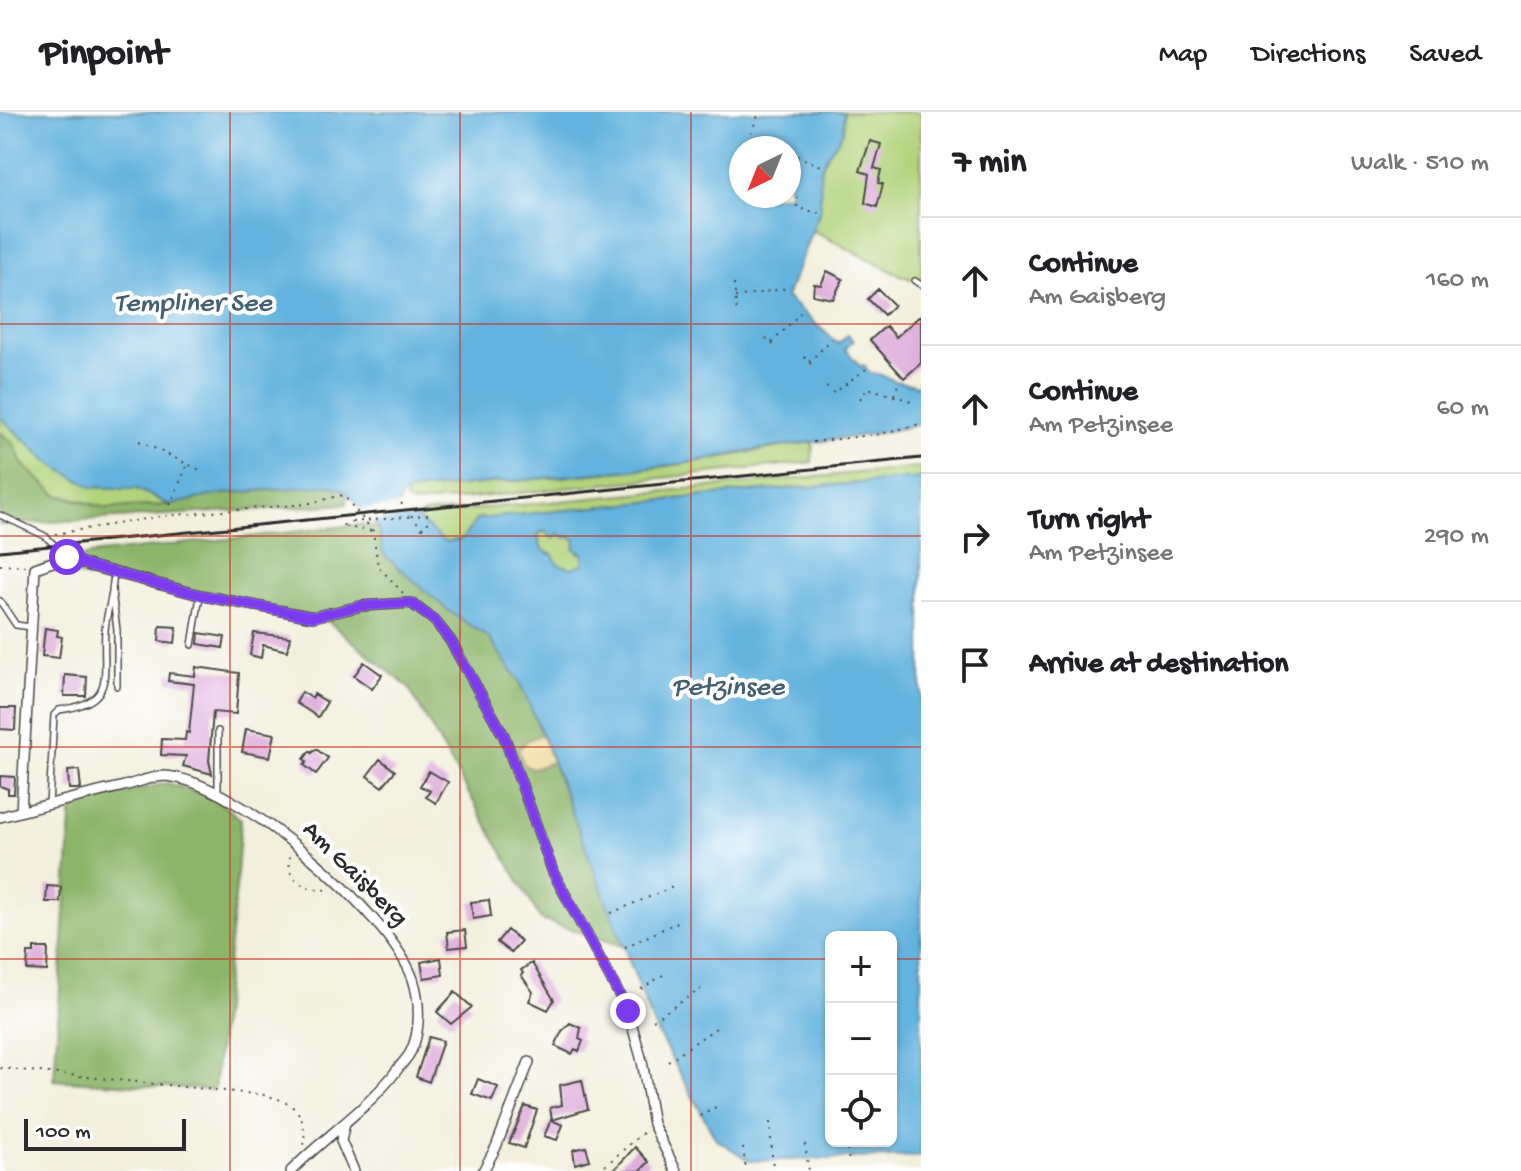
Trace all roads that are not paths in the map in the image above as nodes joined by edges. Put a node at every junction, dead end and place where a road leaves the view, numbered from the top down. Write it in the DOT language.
graph roads {
  1 [pos="0,515"];
  2 [pos="67,557"];
  3 [pos="114,572"];
  4 [pos="112,592"];
  5 [pos="200,595"];
  6 [pos="0,601"];
  7 [pos="32,627"];
  8 [pos="192,645"];
  9 [pos="117,686"];
  10 [pos="218,731"];
  11 [pos="218,793"];
  12 [pos="49,805"];
  13 [pos="21,811"];
  14 [pos="0,817"];
  15 [pos="529,1062"];
  16 [pos="345,1123"];
  17 [pos="291,1171"];
  18 [pos="354,1171"];
  19 [pos="483,1171"];
  20 [pos="676,1171"];
  1 -- 2 [label="lane"];
  2 -- 3 [label="street"];
  2 -- 7 [label="street"];
  3 -- 4 [label="lane"];
  3 -- 5 [label="street"];
  4 -- 9 [label="lane"];
  4 -- 12 [label="lane"];
  5 -- 8 [label="lane"];
  5 -- 20 [label="street"];
  6 -- 7 [label="lane"];
  7 -- 13 [label="street"];
  10 -- 11 [label="lane"];
  11 -- 12 [label="street, Am Gaisberg"];
  11 -- 16 [label="street, Am Gaisberg"];
  12 -- 13 [label="street, Am Gaisberg"];
  13 -- 14 [label="street, Am Gaisberg"];
  15 -- 19 [label="street"];
  16 -- 17 [label="street, Am Gaisberg"];
  16 -- 18 [label="street"];
}
